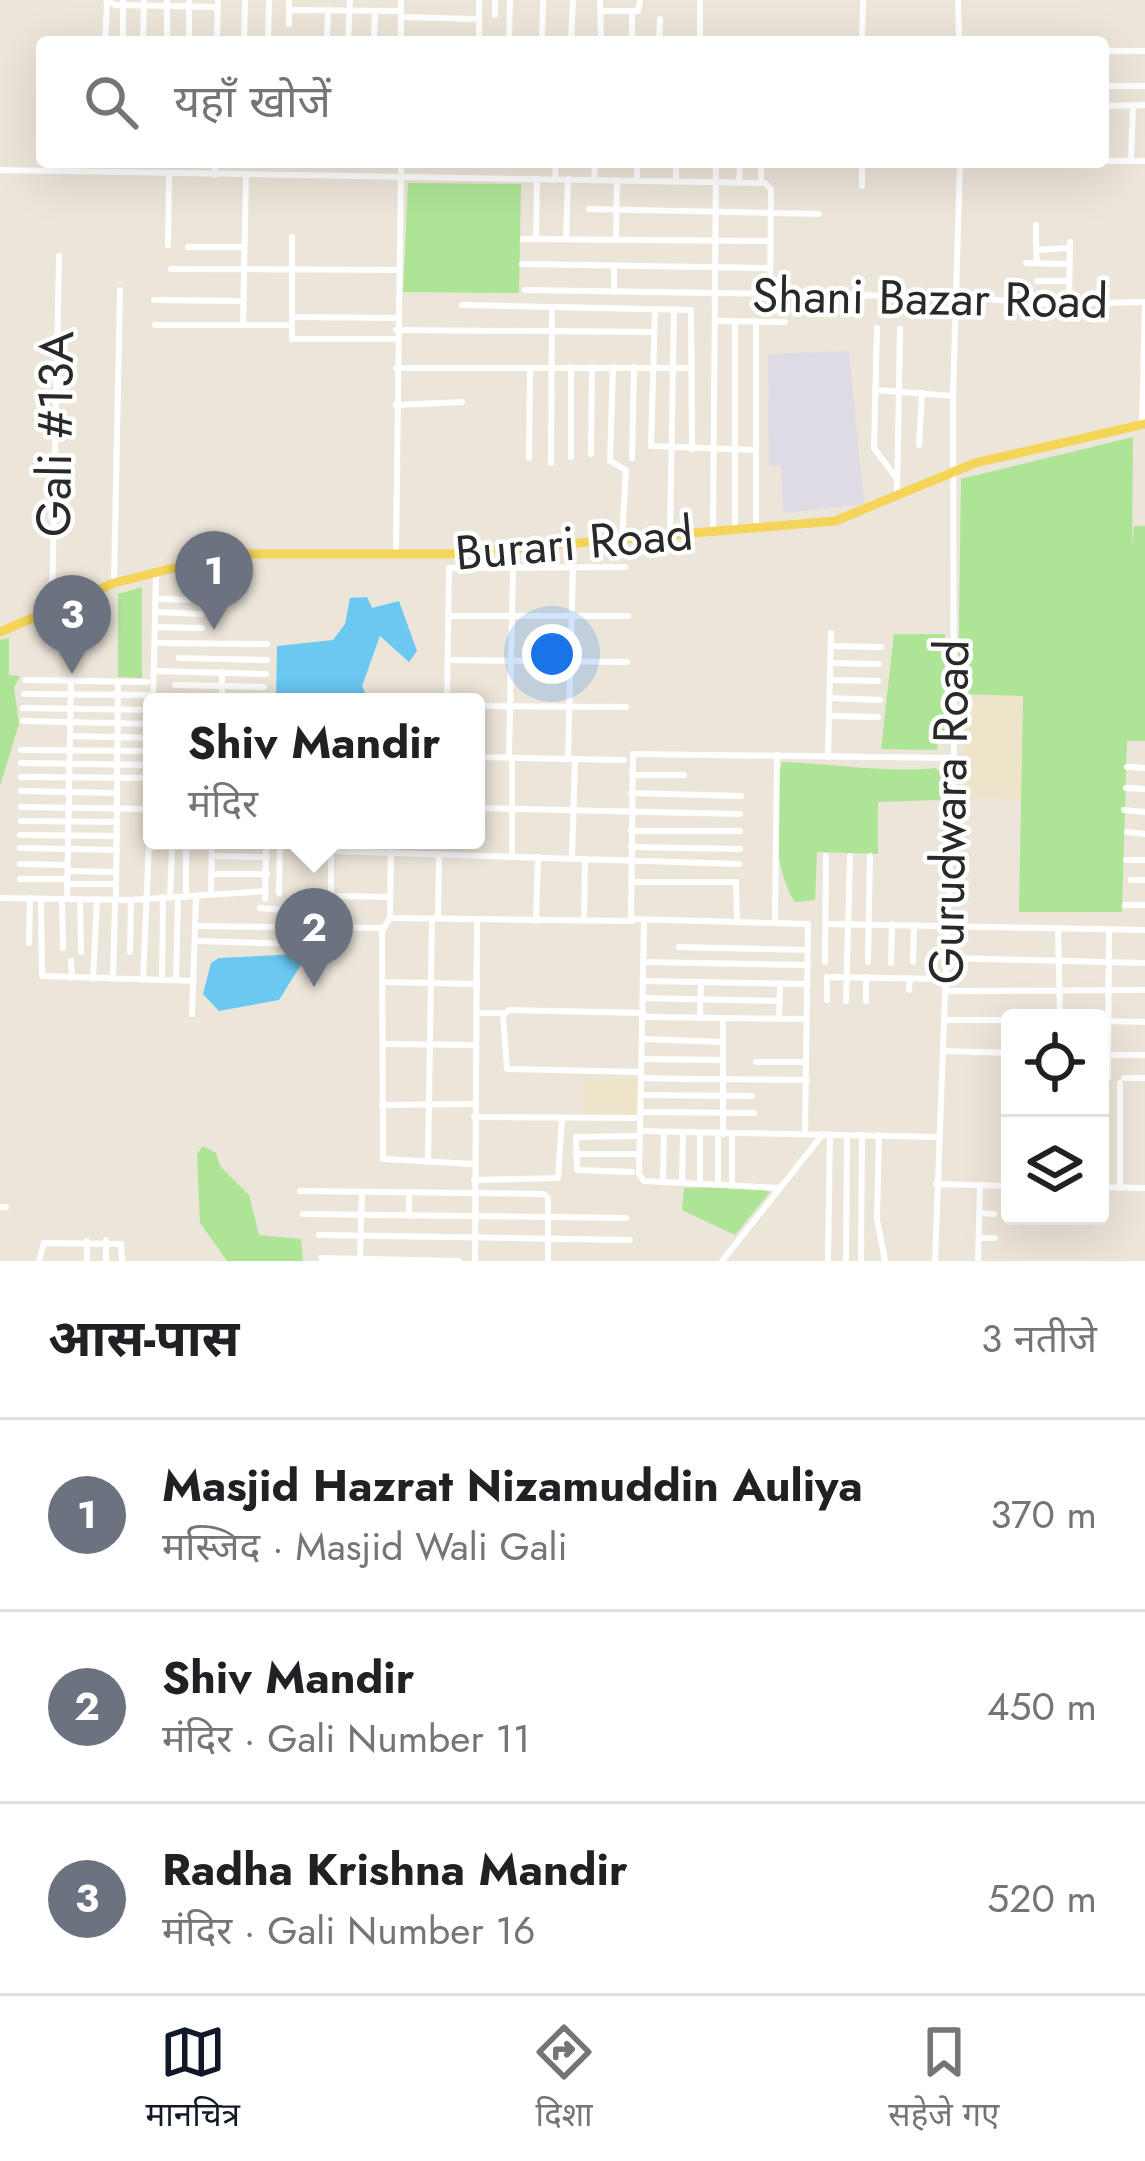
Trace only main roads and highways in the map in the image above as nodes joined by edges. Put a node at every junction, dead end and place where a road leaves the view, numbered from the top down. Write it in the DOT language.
graph roads {
  1 [pos="1144,424"];
  2 [pos="0,632"];
  1 -- 2 [label="main road, Burari Road"];
}
